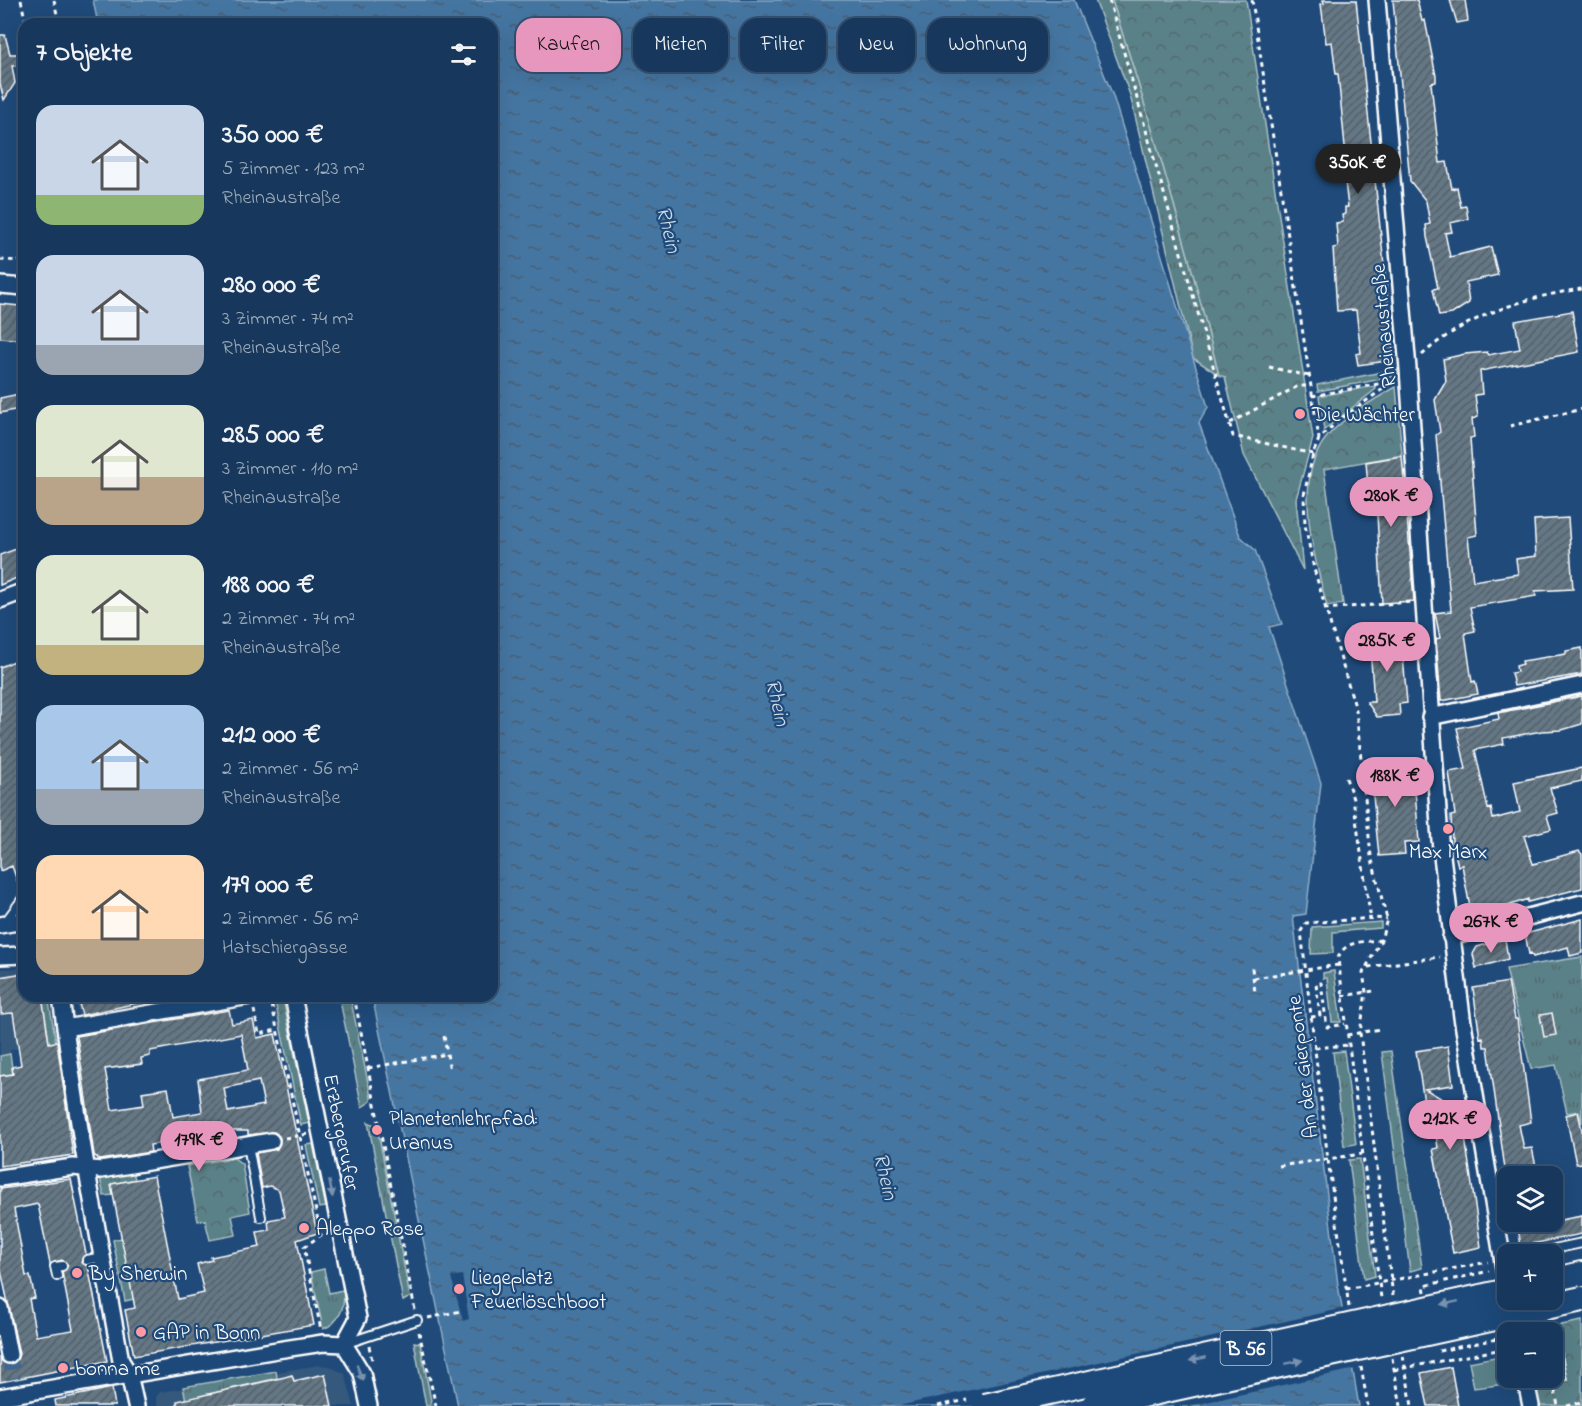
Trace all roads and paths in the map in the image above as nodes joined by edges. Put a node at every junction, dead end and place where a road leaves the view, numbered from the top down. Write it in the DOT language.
graph roads {
  1 [pos="21,0"];
  2 [pos="54,0"];
  3 [pos="1109,0"];
  4 [pos="1252,0"];
  5 [pos="1377,0"];
  6 [pos="25,18"];
  7 [pos="58,18"];
  8 [pos="0,260"];
  9 [pos="18,261"];
  10 [pos="0,285"];
  11 [pos="18,286"];
  12 [pos="1582,289"];
  13 [pos="1269,367"];
  14 [pos="1408,369"];
  15 [pos="1309,376"];
  16 [pos="1396,381"];
  17 [pos="1311,386"];
  18 [pos="1312,396"];
  19 [pos="1582,409"];
  20 [pos="1230,423"];
  21 [pos="1510,426"];
  22 [pos="1319,439"];
  23 [pos="1313,454"];
  24 [pos="18,593"];
  25 [pos="0,600"];
  26 [pos="1424,601"];
  27 [pos="1324,609"];
  28 [pos="1582,685"];
  29 [pos="1430,717"];
  30 [pos="1346,778"];
  31 [pos="1582,903"];
  32 [pos="18,905"];
  33 [pos="1371,920"];
  34 [pos="1387,920"];
  35 [pos="18,922"];
  36 [pos="2,925"];
  37 [pos="1451,937"];
  38 [pos="1381,940"];
  39 [pos="18,955"];
  40 [pos="0,956"];
  41 [pos="1453,956"];
  42 [pos="1338,965"];
  43 [pos="1368,967"];
  44 [pos="1252,968"];
  45 [pos="1306,970"];
  46 [pos="1254,978"];
  47 [pos="1374,991"];
  48 [pos="1256,992"];
  49 [pos="1366,992"];
  50 [pos="1342,996"];
  51 [pos="62,1002"];
  52 [pos="245,1002"];
  53 [pos="252,1002"];
  54 [pos="271,1002"];
  55 [pos="294,1002"];
  56 [pos="355,1002"];
  57 [pos="1311,1017"];
  58 [pos="1345,1024"];
  59 [pos="65,1028"];
  60 [pos="1380,1029"];
  61 [pos="277,1030"];
  62 [pos="1360,1033"];
  63 [pos="1347,1035"];
  64 [pos="444,1036"];
  65 [pos="1348,1045"];
  66 [pos="1315,1048"];
  67 [pos="447,1054"];
  68 [pos="368,1068"];
  69 [pos="450,1071"];
  70 [pos="271,1141"];
  71 [pos="248,1145"];
  72 [pos="1362,1154"];
  73 [pos="1328,1160"];
  74 [pos="1279,1166"];
  75 [pos="86,1168"];
  76 [pos="0,1178"];
  77 [pos="261,1217"];
  78 [pos="1582,1243"];
  79 [pos="1501,1244"];
  80 [pos="1563,1247"];
  81 [pos="1497,1260"];
  82 [pos="62,1266"];
  83 [pos="1482,1273"];
  84 [pos="1582,1274"];
  85 [pos="57,1276"];
  86 [pos="1563,1278"];
  87 [pos="1390,1281"];
  88 [pos="1378,1283"];
  89 [pos="1424,1287"];
  90 [pos="1497,1293"];
  91 [pos="1582,1299"];
  92 [pos="0,1308"];
  93 [pos="461,1311"];
  94 [pos="417,1320"];
  95 [pos="1494,1340"];
  96 [pos="323,1343"];
  97 [pos="344,1344"];
  98 [pos="1497,1350"];
  99 [pos="1440,1353"];
  100 [pos="9,1355"];
  101 [pos="1405,1368"];
  102 [pos="129,1374"];
  103 [pos="1528,1388"];
  104 [pos="1555,1391"];
  105 [pos="0,1397"];
  106 [pos="1582,1402"];
  107 [pos="136,1406"];
  108 [pos="369,1406"];
  109 [pos="436,1406"];
  110 [pos="985,1406"];
  111 [pos="1093,1406"];
  112 [pos="1401,1406"];
  113 [pos="1412,1406"];
  114 [pos="1532,1406"];
  115 [pos="1558,1406"];
  116 [pos="1567,1406"];
  1 -- 6 [label="path"];
  2 -- 7 [label="path"];
  3 -- 20 [label="path"];
  4 -- 15 [label="path"];
  5 -- 14 [label="street, Rheinaustraße"];
  8 -- 9 [label="path"];
  10 -- 11 [label="street"];
  12 -- 14 [label="path"];
  13 -- 15 [label="path"];
  14 -- 16 [label="path"];
  14 -- 26 [label="street, Rheinaustraße"];
  15 -- 17 [label="path"];
  16 -- 18 [label="path"];
  16 -- 22 [label="path"];
  17 -- 18 [label="path"];
  17 -- 20 [label="path"];
  18 -- 22 [label="path"];
  19 -- 21 [label="path"];
  20 -- 23 [label="path"];
  22 -- 23 [label="path"];
  23 -- 27 [label="path"];
  24 -- 25 [label="street"];
  26 -- 27 [label="path"];
  26 -- 29 [label="street, Rheinaustraße"];
  27 -- 34 [label="path"];
  28 -- 29 [label="street"];
  29 -- 37 [label="street, Rheinaustraße"];
  30 -- 33 [label="path"];
  31 -- 37 [label="street"];
  32 -- 36 [label="lane"];
  33 -- 34 [label="path, An der Gierponte"];
  33 -- 45 [label="path, An der Gierponte"];
  34 -- 38 [label="path"];
  35 -- 36 [label="street"];
  37 -- 41 [label="street, Rheinaustraße"];
  38 -- 42 [label="path"];
  38 -- 43 [label="path"];
  39 -- 40 [label="street"];
  41 -- 43 [label="path"];
  41 -- 79 [label="street, Rheinaustraße"];
  42 -- 45 [label="path"];
  42 -- 50 [label="path"];
  43 -- 49 [label="path"];
  44 -- 46 [label="path"];
  45 -- 46 [label="path"];
  45 -- 57 [label="path, An der Gierponte"];
  46 -- 48 [label="path"];
  47 -- 49 [label="path"];
  49 -- 50 [label="path"];
  49 -- 62 [label="path"];
  50 -- 58 [label="path"];
  51 -- 59 [label="street"];
  52 -- 59 [label="street"];
  53 -- 61 [label="path"];
  54 -- 61 [label="path"];
  55 -- 97 [label="street, Erzbergerufer, one-way"];
  56 -- 68 [label="path"];
  57 -- 58 [label="path"];
  57 -- 66 [label="path, An der Gierponte"];
  58 -- 63 [label="path"];
  59 -- 75 [label="street"];
  60 -- 62 [label="path"];
  61 -- 96 [label="path"];
  62 -- 63 [label="path"];
  62 -- 87 [label="path"];
  63 -- 65 [label="path"];
  64 -- 67 [label="path"];
  65 -- 66 [label="path"];
  65 -- 72 [label="path"];
  66 -- 73 [label="path, An der Gierponte"];
  67 -- 68 [label="path"];
  67 -- 69 [label="path"];
  68 -- 94 [label="path"];
  70 -- 71 [label="street"];
  71 -- 75 [label="street"];
  71 -- 77 [label="lane"];
  72 -- 73 [label="path"];
  72 -- 88 [label="path"];
  73 -- 74 [label="path"];
  73 -- 88 [label="path, An der Gierponte"];
  75 -- 76 [label="street"];
  75 -- 102 [label="street"];
  78 -- 80 [label="lane"];
  81 -- 87 [label="path"];
  82 -- 85 [label="lane"];
  83 -- 89 [label="path"];
  84 -- 86 [label="main road"];
  87 -- 88 [label="path"];
  90 -- 110 [label="main road, B 56, one-way, bridge"];
  111 -- 91 [label="main road, B 56, one-way, bridge"];
  92 -- 100 [label="street"];
  93 -- 94 [label="path"];
  94 -- 97 [label="lane"];
  94 -- 109 [label="path"];
  95 -- 99 [label="path"];
  96 -- 97 [label="street"];
  96 -- 102 [label="street"];
  97 -- 108 [label="street, one-way"];
  98 -- 101 [label="path"];
  101 -- 112 [label="path"];
  101 -- 113 [label="path"];
  102 -- 105 [label="street"];
  102 -- 107 [label="street"];
  103 -- 114 [label="street"];
  104 -- 115 [label="path"];
  106 -- 116 [label="path"];
}
